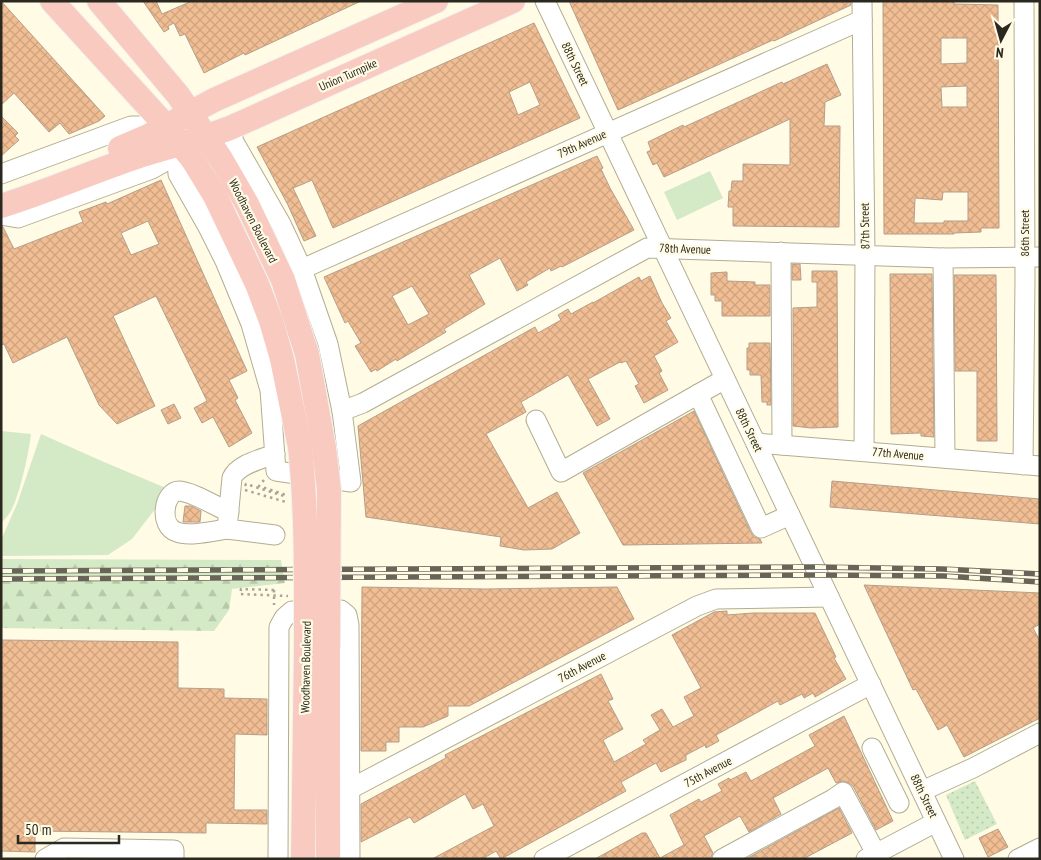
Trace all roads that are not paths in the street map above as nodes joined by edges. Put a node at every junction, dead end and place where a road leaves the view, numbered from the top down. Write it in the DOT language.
graph roads {
  1 [pos="52,1"];
  2 [pos="99,1"];
  3 [pos="436,1"];
  4 [pos="513,1"];
  5 [pos="545,1"];
  6 [pos="862,1"];
  7 [pos="1024,1"];
  8 [pos="862,20"];
  9 [pos="190,113"];
  10 [pos="166,126"];
  11 [pos="230,128"];
  12 [pos="607,132"];
  13 [pos="206,136"];
  14 [pos="182,144"];
  15 [pos="1,174"];
  16 [pos="1,192"];
  17 [pos="5,216"];
  18 [pos="663,248"];
  19 [pos="781,252"];
  20 [pos="865,254"];
  21 [pos="1032,257"];
  22 [pos="943,258"];
  23 [pos="302,269"];
  24 [pos="725,378"];
  25 [pos="698,394"];
  26 [pos="342,411"];
  27 [pos="536,420"];
  28 [pos="755,442"];
  29 [pos="782,445"];
  30 [pos="864,451"];
  31 [pos="726,453"];
  32 [pos="275,454"];
  33 [pos="945,458"];
  34 [pos="1031,465"];
  35 [pos="790,515"];
  36 [pos="275,535"];
  37 [pos="829,597"];
  38 [pos="317,648"];
  39 [pos="871,684"];
  40 [pos="1040,733"];
  41 [pos="898,742"];
  42 [pos="920,788"];
  43 [pos="350,789"];
  44 [pos="936,822"];
  45 [pos="1040,848"];
  46 [pos="874,857"];
  47 [pos="45,859"];
  48 [pos="174,859"];
  49 [pos="278,859"];
  50 [pos="303,859"];
  51 [pos="328,859"];
  52 [pos="350,859"];
  53 [pos="544,859"];
  54 [pos="722,859"];
  55 [pos="954,859"];
  56 [pos="1018,859"];
  1 -- 10 [label="main road, Woodhaven Boulevard"];
  2 -- 9 [label="main road, Woodhaven Boulevard"];
  3 -- 9 [label="main road"];
  4 -- 11 [label="main road, Union Turnpike"];
  5 -- 12 [label="street, 88th Street"];
  6 -- 8 [label="street, 87th Street"];
  7 -- 21 [label="street, 86th Street"];
  8 -- 12 [label="street, 79th Avenue"];
  8 -- 20 [label="street, 87th Street"];
  9 -- 10 [label="main road"];
  9 -- 13 [label="main road, Woodhaven Boulevard"];
  10 -- 14 [label="main road, Woodhaven Boulevard"];
  10 -- 15 [label="street"];
  10 -- 16 [label="main road"];
  11 -- 13 [label="main road, Union Turnpike"];
  11 -- 23 [label="street, Woodhaven Boulevard"];
  12 -- 18 [label="street, 88th Street"];
  12 -- 23 [label="street, 79th Avenue"];
  13 -- 14 [label="main road, Union Turnpike"];
  13 -- 38 [label="main road, Woodhaven Boulevard, bridge"];
  14 -- 17 [label="main road, Union Turnpike"];
  14 -- 32 [label="street, Woodhaven Boulevard"];
  14 -- 38 [label="main road, Woodhaven Boulevard, bridge"];
  18 -- 19 [label="street, 78th Avenue"];
  18 -- 24 [label="street, 88th Street"];
  18 -- 26 [label="street, 78th Avenue"];
  19 -- 20 [label="street, 78th Avenue"];
  19 -- 29 [label="street"];
  20 -- 22 [label="street, 78th Avenue"];
  20 -- 30 [label="street, 87th Street"];
  21 -- 22 [label="street, 78th Avenue"];
  21 -- 34 [label="street, 86th Street"];
  22 -- 33 [label="street"];
  23 -- 26 [label="street, Woodhaven Boulevard"];
  24 -- 25 [label="street"];
  24 -- 28 [label="street, 88th Street"];
  25 -- 27 [label="street"];
  25 -- 31 [label="street"];
  26 -- 32 [label="street, Woodhaven Boulevard"];
  28 -- 29 [label="street, 77th Avenue"];
  28 -- 31 [label="street"];
  28 -- 35 [label="street, 88th Street"];
  29 -- 30 [label="street, 77th Avenue"];
  30 -- 33 [label="street, 77th Avenue"];
  31 -- 35 [label="street"];
  32 -- 36 [label="street"];
  33 -- 34 [label="street, 77th Avenue"];
  35 -- 37 [label="street, 88th Street"];
  37 -- 39 [label="street, 88th Street"];
  37 -- 43 [label="street, 76th Avenue"];
  38 -- 50 [label="main road, Woodhaven Boulevard"];
  38 -- 51 [label="main road, Woodhaven Boulevard"];
  39 -- 41 [label="street, 88th Street"];
  39 -- 53 [label="street, 75th Avenue"];
  40 -- 42 [label="street"];
  41 -- 42 [label="street, 88th Street"];
  41 -- 42 [label="street"];
  42 -- 44 [label="street, 88th Street"];
  43 -- 49 [label="street"];
  43 -- 52 [label="street"];
  44 -- 46 [label="street"];
  44 -- 55 [label="street, 88th Street"];
  45 -- 56 [label="street"];
  46 -- 54 [label="street"];
  47 -- 48 [label="street"];
}
